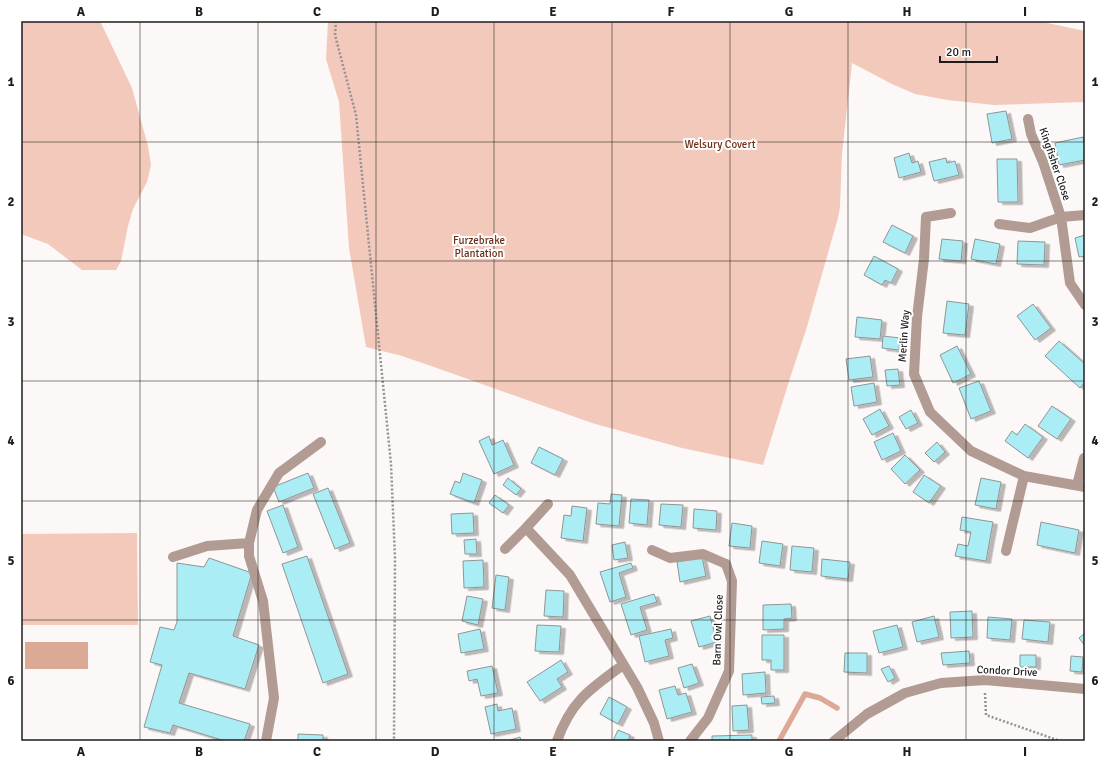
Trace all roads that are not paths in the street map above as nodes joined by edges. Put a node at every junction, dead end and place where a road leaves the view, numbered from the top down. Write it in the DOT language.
graph roads {
  1 [pos="1028,119"];
  2 [pos="951,213"];
  3 [pos="1085,215"];
  4 [pos="1060,217"];
  5 [pos="999,224"];
  6 [pos="1085,305"];
  7 [pos="321,442"];
  8 [pos="1084,458"];
  9 [pos="1024,476"];
  10 [pos="1081,486"];
  11 [pos="548,504"];
  12 [pos="526,528"];
  13 [pos="249,543"];
  14 [pos="505,549"];
  15 [pos="652,550"];
  16 [pos="1006,551"];
  17 [pos="172,557"];
  18 [pos="623,665"];
  19 [pos="1085,689"];
  20 [pos="266,741"];
  21 [pos="557,741"];
  22 [pos="659,741"];
  23 [pos="690,741"];
  24 [pos="834,741"];
  1 -- 4 [label="street, Kingfisher Close"];
  2 -- 9 [label="street, Merlin Way"];
  3 -- 4 [label="street, Kingfisher Close"];
  4 -- 5 [label="street, Kingfisher Close"];
  4 -- 6 [label="street, Kingfisher Close"];
  7 -- 13 [label="street"];
  8 -- 10 [label="street, Merlin Way"];
  9 -- 10 [label="street, Merlin Way"];
  9 -- 16 [label="street"];
  11 -- 12 [label="street"];
  12 -- 14 [label="street"];
  12 -- 18 [label="street"];
  13 -- 17 [label="street"];
  13 -- 20 [label="street"];
  15 -- 23 [label="street, Barn Owl Close"];
  18 -- 21 [label="street"];
  18 -- 22 [label="street"];
  19 -- 24 [label="street, Condor Drive"];
}
